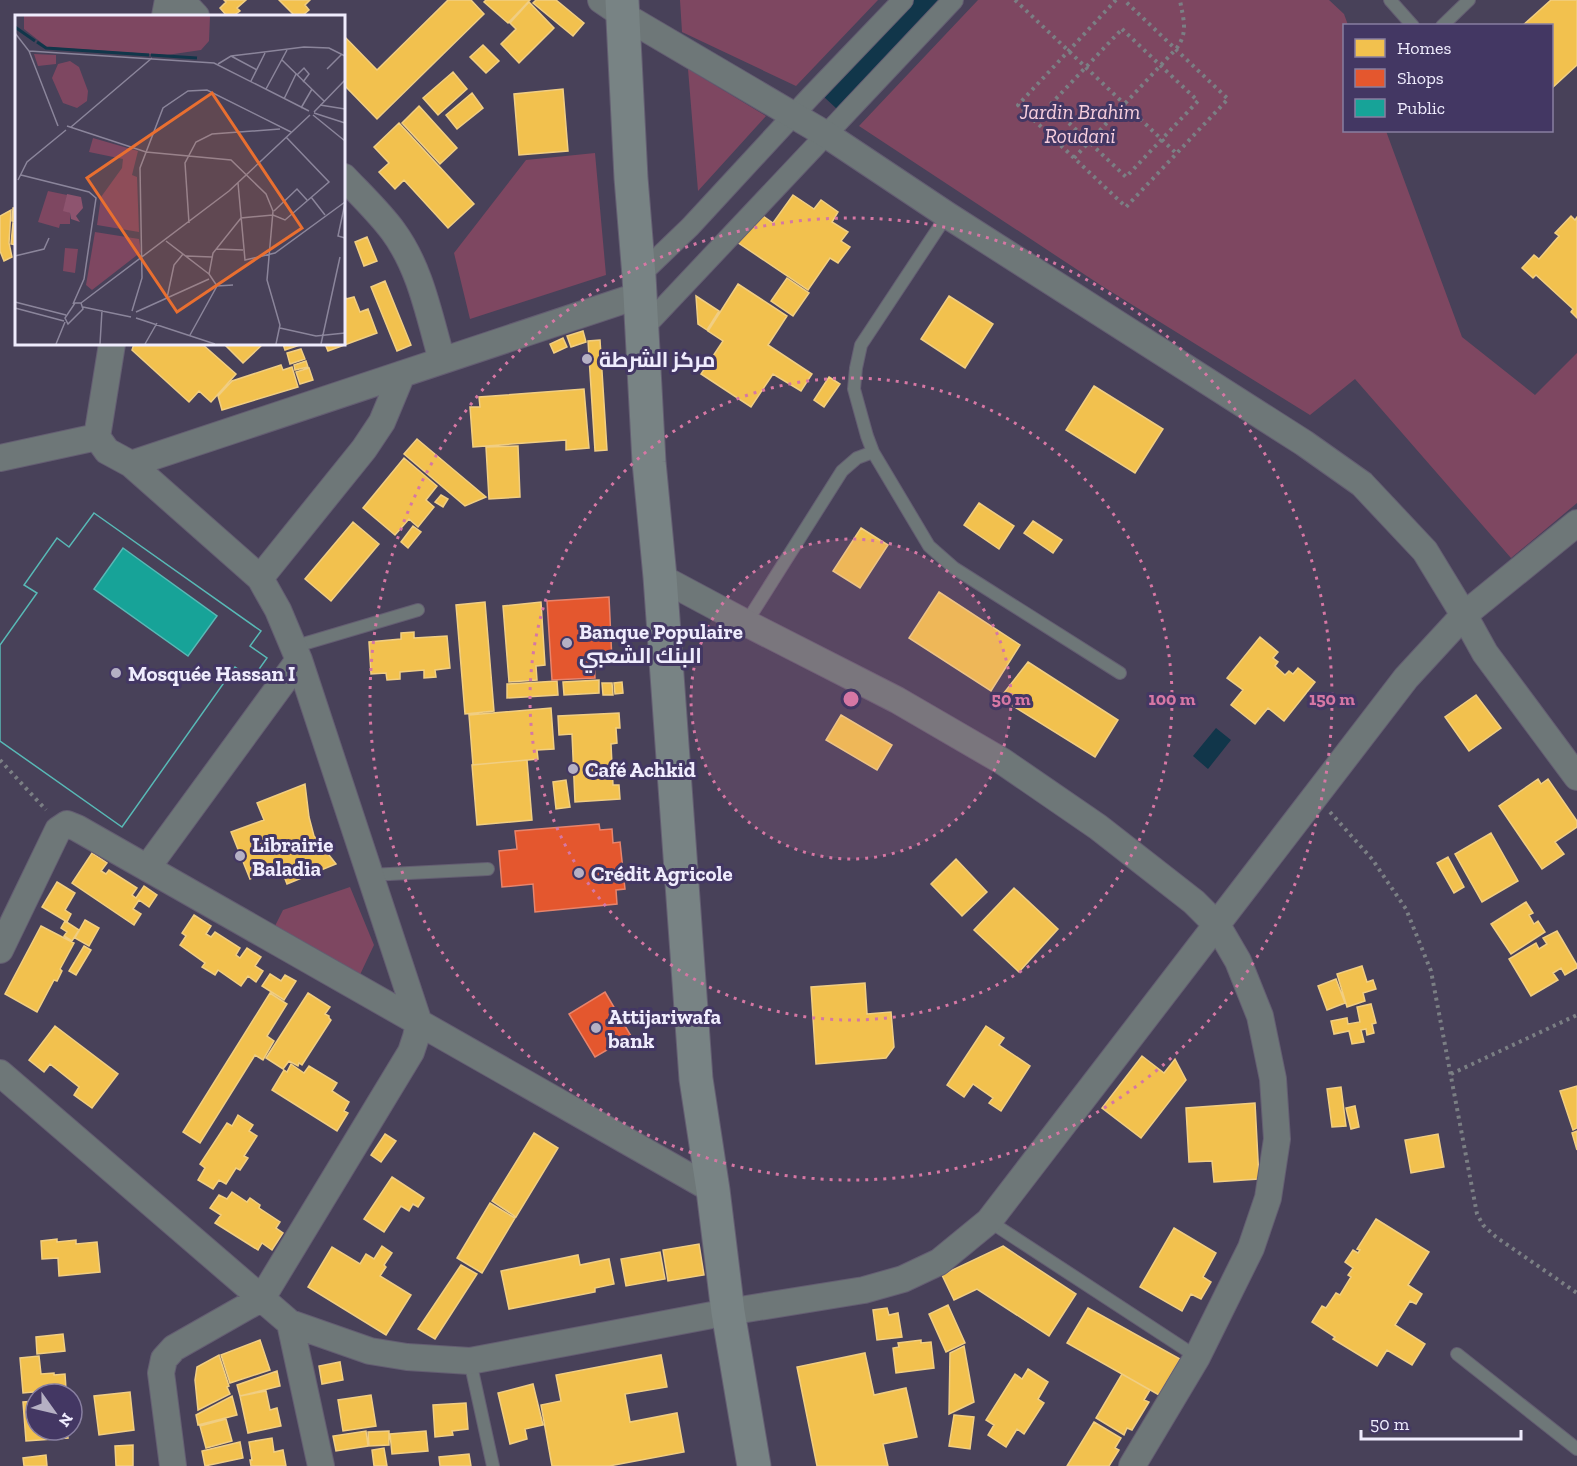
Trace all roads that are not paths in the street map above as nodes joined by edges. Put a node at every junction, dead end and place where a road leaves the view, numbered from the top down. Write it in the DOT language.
graph roads {
  1 [pos="168,0"];
  2 [pos="181,0"];
  3 [pos="903,0"];
  4 [pos="953,0"];
  5 [pos="1390,0"];
  6 [pos="1468,0"];
  7 [pos="615,5"];
  8 [pos="165,15"];
  9 [pos="195,15"];
  10 [pos="1411,24"];
  11 [pos="1444,24"];
  12 [pos="794,115"];
  13 [pos="827,135"];
  14 [pos="345,178"];
  15 [pos="947,214"];
  16 [pos="640,285"];
  17 [pos="642,330"];
  18 [pos="112,345"];
  19 [pos="442,360"];
  20 [pos="402,374"];
  21 [pos="97,437"];
  22 [pos="873,452"];
  23 [pos="0,458"];
  24 [pos="131,464"];
  25 [pos="1577,523"];
  26 [pos="660,577"];
  27 [pos="260,578"];
  28 [pos="418,610"];
  29 [pos="1464,615"];
  30 [pos="746,623"];
  31 [pos="296,654"];
  32 [pos="1120,673"];
  33 [pos="1577,777"];
  34 [pos="147,868"];
  35 [pos="488,869"];
  36 [pos="370,875"];
  37 [pos="1216,925"];
  38 [pos="0,950"];
  39 [pos="419,1023"];
  40 [pos="0,1073"];
  41 [pos="713,1190"];
  42 [pos="988,1221"];
  43 [pos="262,1298"];
  44 [pos="728,1312"];
  45 [pos="290,1323"];
  46 [pos="1457,1354"];
  47 [pos="1197,1357"];
  48 [pos="470,1361"];
  49 [pos="1577,1449"];
  50 [pos="173,1466"];
  51 [pos="321,1466"];
  52 [pos="493,1466"];
  53 [pos="754,1466"];
  54 [pos="1132,1466"];
  1 -- 8 [label="street"];
  2 -- 9 [label="street"];
  3 -- 12 [label="street"];
  4 -- 13 [label="street"];
  5 -- 10 [label="lane"];
  6 -- 11 [label="lane"];
  7 -- 12 [label="street"];
  7 -- 16 [label="main road"];
  12 -- 13 [label="street"];
  12 -- 16 [label="street"];
  13 -- 15 [label="street"];
  13 -- 17 [label="street"];
  14 -- 19 [label="street"];
  15 -- 22 [label="lane"];
  15 -- 29 [label="street"];
  16 -- 17 [label="main road"];
  16 -- 19 [label="street"];
  17 -- 26 [label="main road"];
  18 -- 21 [label="street"];
  19 -- 20 [label="street"];
  20 -- 24 [label="street"];
  20 -- 27 [label="street"];
  21 -- 23 [label="street"];
  21 -- 24 [label="street"];
  22 -- 30 [label="lane"];
  22 -- 32 [label="lane"];
  24 -- 27 [label="street"];
  25 -- 29 [label="street"];
  26 -- 30 [label="street"];
  26 -- 41 [label="main road"];
  27 -- 31 [label="street"];
  28 -- 31 [label="lane"];
  29 -- 33 [label="street"];
  29 -- 37 [label="street"];
  30 -- 37 [label="street"];
  31 -- 34 [label="street"];
  31 -- 36 [label="street"];
  34 -- 38 [label="street"];
  34 -- 39 [label="street"];
  35 -- 36 [label="lane"];
  36 -- 39 [label="street"];
  37 -- 42 [label="street"];
  37 -- 47 [label="street"];
  39 -- 41 [label="street"];
  39 -- 43 [label="street"];
  40 -- 43 [label="street"];
  41 -- 44 [label="main road"];
  42 -- 44 [label="street"];
  42 -- 47 [label="lane"];
  43 -- 45 [label="street"];
  43 -- 50 [label="street"];
  44 -- 48 [label="street"];
  44 -- 53 [label="main road"];
  45 -- 48 [label="street"];
  45 -- 51 [label="street"];
  46 -- 49 [label="lane"];
  47 -- 54 [label="street"];
  48 -- 52 [label="lane"];
}
